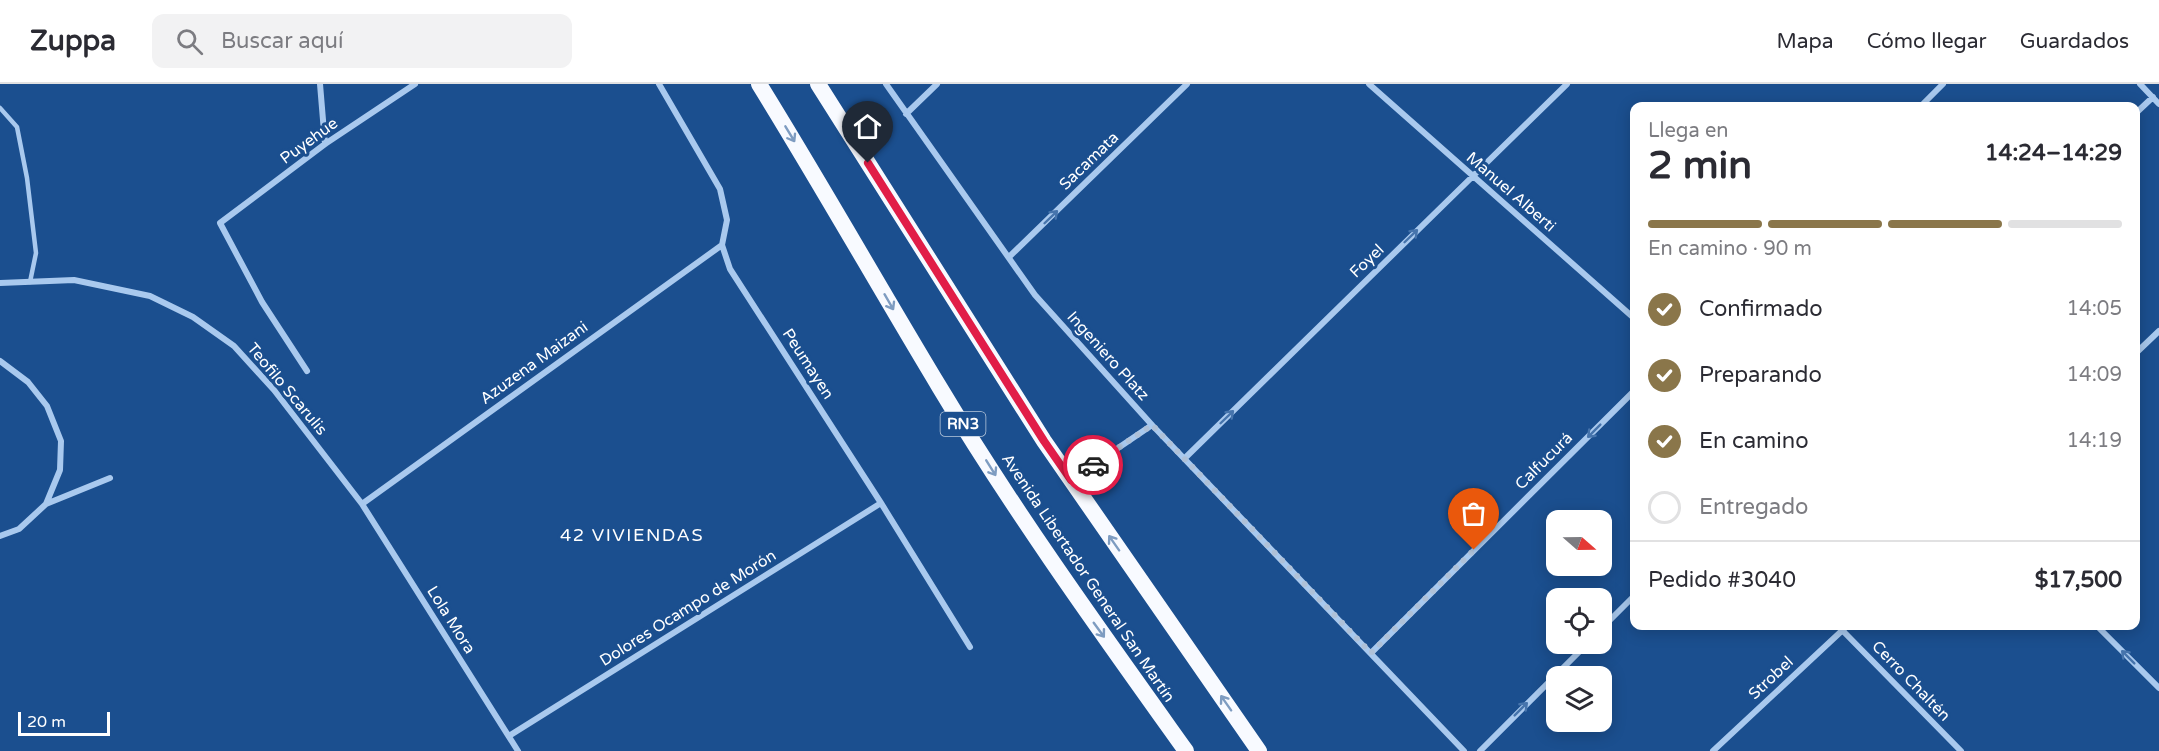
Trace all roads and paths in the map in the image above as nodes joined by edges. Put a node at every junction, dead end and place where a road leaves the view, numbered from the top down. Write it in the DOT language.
graph roads {
  1 [pos="320,84"];
  2 [pos="415,84"];
  3 [pos="659,84"];
  4 [pos="759,84"];
  5 [pos="818,84"];
  6 [pos="886,84"];
  7 [pos="937,84"];
  8 [pos="1187,84"];
  9 [pos="1567,84"];
  10 [pos="1943,84"];
  11 [pos="2140,84"];
  12 [pos="1374,86"];
  13 [pos="2153,97"];
  14 [pos="1925,102"];
  15 [pos="2159,104"];
  16 [pos="0,108"];
  17 [pos="2140,109"];
  18 [pos="906,114"];
  19 [pos="325,144"];
  20 [pos="1473,176"];
  21 [pos="722,245"];
  22 [pos="1009,257"];
  23 [pos="30,282"];
  24 [pos="0,283"];
  25 [pos="1630,315"];
  26 [pos="2159,331"];
  27 [pos="2140,349"];
  28 [pos="0,361"];
  29 [pos="307,371"];
  30 [pos="1630,395"];
  31 [pos="1152,425"];
  32 [pos="1185,458"];
  33 [pos="110,478"];
  34 [pos="1071,480"];
  35 [pos="881,503"];
  36 [pos="46,504"];
  37 [pos="362,504"];
  38 [pos="0,536"];
  39 [pos="1630,600"];
  40 [pos="1612,618"];
  41 [pos="1842,630"];
  42 [pos="1846,630"];
  43 [pos="2101,630"];
  44 [pos="970,647"];
  45 [pos="1371,653"];
  46 [pos="1577,654"];
  47 [pos="2159,688"];
  48 [pos="509,736"];
  49 [pos="518,751"];
  50 [pos="1186,751"];
  51 [pos="1259,751"];
  52 [pos="1464,751"];
  53 [pos="1480,751"];
  54 [pos="1713,751"];
  55 [pos="1961,751"];
  1 -- 19 [label="street"];
  2 -- 19 [label="street, Puyehue"];
  3 -- 21 [label="street"];
  4 -- 50 [label="highway, Avenida Libertador General San Martín / RN3, one-way"];
  5 -- 34 [label="highway"];
  6 -- 18 [label="street, Ingeniero Platz"];
  7 -- 18 [label="street"];
  22 -- 8 [label="street, Sacamata, one-way"];
  9 -- 20 [label="street, Foyel"];
  10 -- 14 [label="street"];
  11 -- 13 [label="street"];
  12 -- 20 [label="street, Manuel Alberti"];
  13 -- 15 [label="street"];
  13 -- 17 [label="street"];
  16 -- 23 [label="lane"];
  18 -- 22 [label="street, Ingeniero Platz"];
  19 -- 29 [label="street, Puyehue"];
  20 -- 25 [label="street, Manuel Alberti"];
  32 -- 20 [label="street, Foyel, one-way"];
  21 -- 35 [label="street, Peumayen"];
  21 -- 37 [label="street, Azuzena Maizani"];
  22 -- 31 [label="street, Ingeniero Platz"];
  23 -- 24 [label="street, Teofilo Scarulis"];
  23 -- 37 [label="street, Teofilo Scarulis"];
  26 -- 27 [label="street"];
  28 -- 36 [label="street"];
  30 -- 45 [label="street, Calfucurá, one-way"];
  31 -- 32 [label="street, Ingeniero Platz"];
  31 -- 34 [label="street"];
  32 -- 45 [label="street, Ingeniero Platz"];
  33 -- 36 [label="street"];
  51 -- 34 [label="highway, one-way"];
  35 -- 44 [label="street, Peumayen"];
  35 -- 48 [label="street, Dolores Ocampo de Morón"];
  36 -- 38 [label="street"];
  37 -- 48 [label="street, Lola Mora"];
  39 -- 40 [label="street"];
  41 -- 54 [label="street, Strobel"];
  42 -- 55 [label="street, Cerro Chaltén"];
  47 -- 43 [label="street, one-way"];
  45 -- 52 [label="street, Ingeniero Platz"];
  53 -- 46 [label="street, one-way"];
  48 -- 49 [label="street, Lola Mora"];
}
